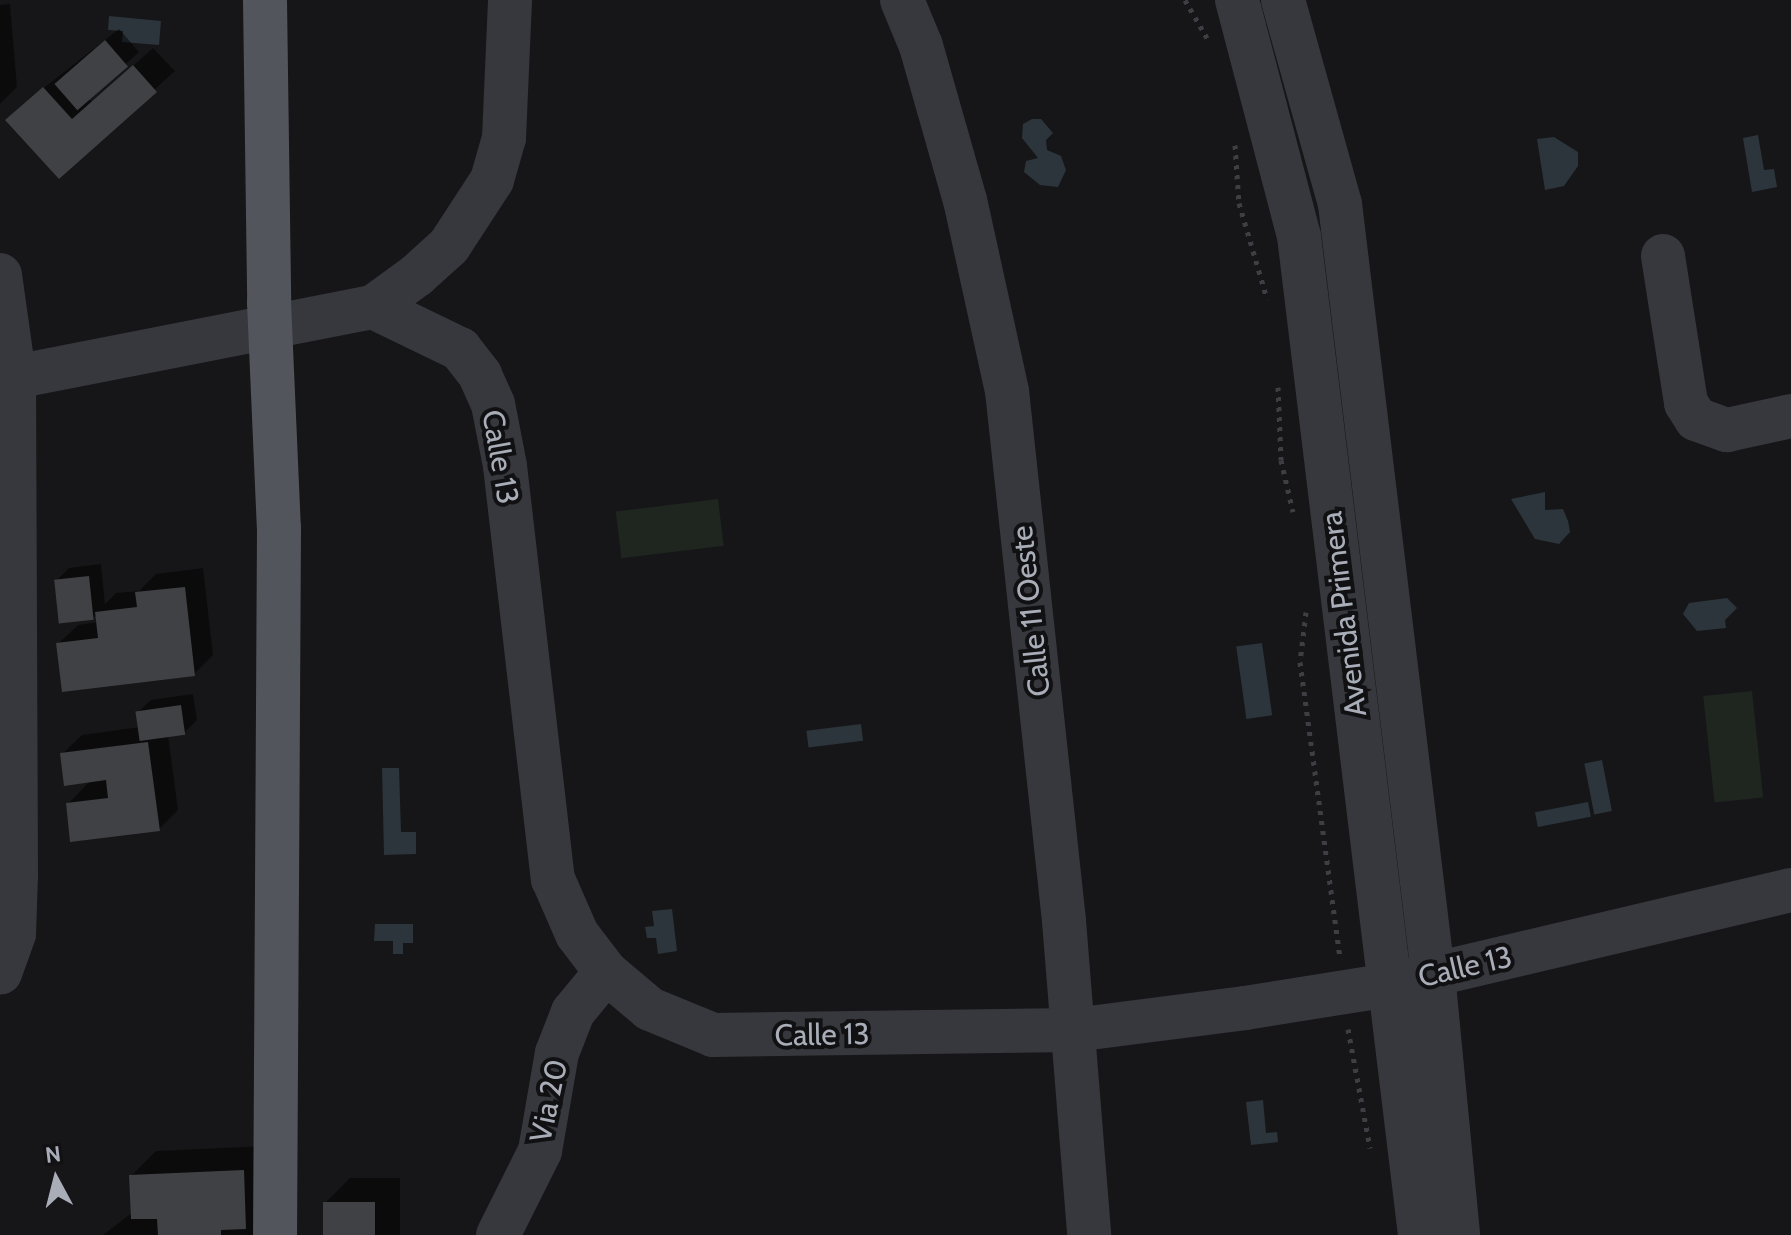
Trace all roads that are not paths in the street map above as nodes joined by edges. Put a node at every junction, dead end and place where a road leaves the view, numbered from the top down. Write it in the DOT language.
graph roads {
  1 [pos="265,0"];
  2 [pos="510,0"];
  3 [pos="902,0"];
  4 [pos="1237,0"];
  5 [pos="1283,0"];
  6 [pos="1663,256"];
  7 [pos="0,275"];
  8 [pos="373,307"];
  9 [pos="7,377"];
  10 [pos="1791,416"];
  11 [pos="1791,890"];
  12 [pos="606,972"];
  13 [pos="0,973"];
  14 [pos="1433,974"];
  15 [pos="1389,985"];
  16 [pos="1074,1030"];
  17 [pos="275,1235"];
  18 [pos="498,1235"];
  19 [pos="1089,1235"];
  20 [pos="1420,1235"];
  21 [pos="1458,1235"];
  1 -- 17 [label="main road"];
  2 -- 8 [label="street"];
  3 -- 16 [label="street, Calle 11 Oeste"];
  4 -- 15 [label="street, Avenida Primera"];
  5 -- 14 [label="street, Avenida Primera"];
  6 -- 10 [label="street"];
  7 -- 9 [label="street"];
  8 -- 9 [label="street"];
  8 -- 12 [label="street, Calle 13"];
  9 -- 13 [label="street"];
  11 -- 14 [label="street, Calle 13"];
  12 -- 16 [label="street, Calle 13"];
  12 -- 18 [label="street, Via 20"];
  14 -- 15 [label="street, Calle 13"];
  14 -- 21 [label="street, Avenida Primera"];
  15 -- 16 [label="street, Calle 13"];
  15 -- 20 [label="street, Avenida Primera"];
  16 -- 19 [label="street, Calle 11 Oeste"];
}
